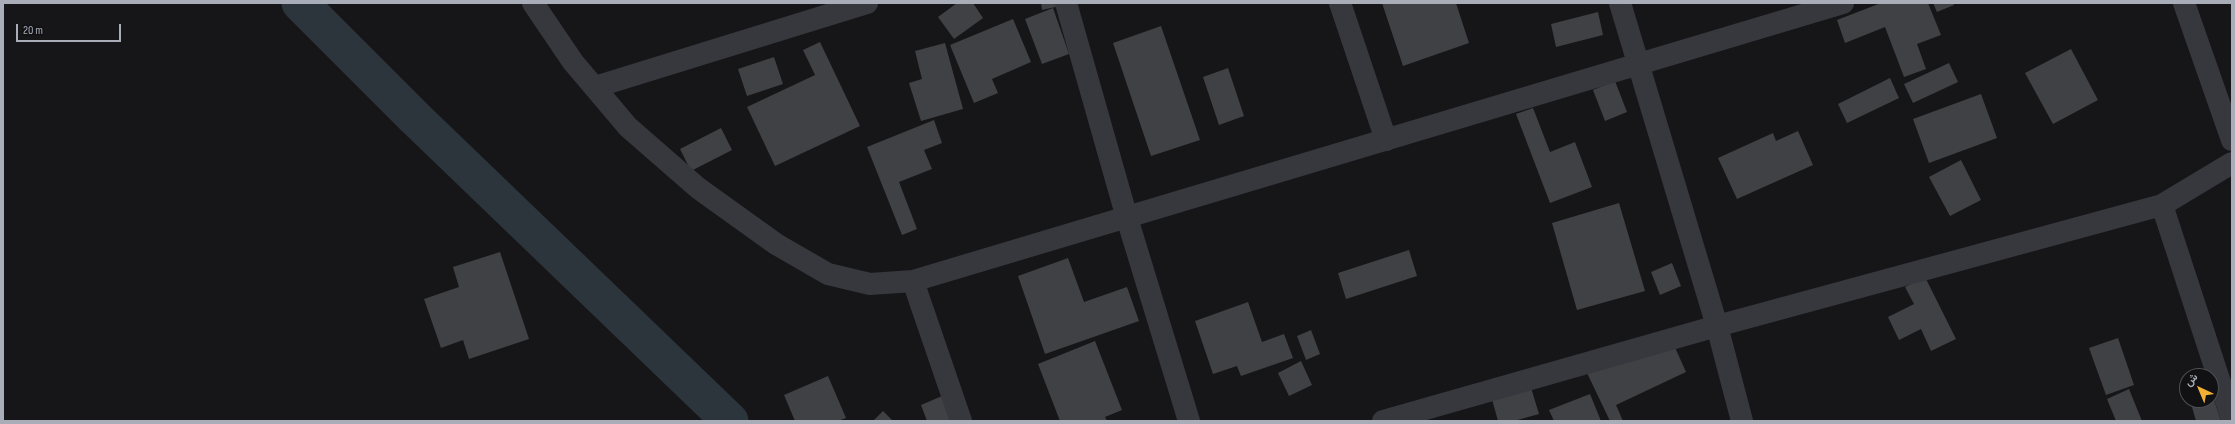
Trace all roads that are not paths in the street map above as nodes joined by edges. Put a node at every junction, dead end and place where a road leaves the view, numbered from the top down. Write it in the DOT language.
graph roads {
  1 [pos="533,3"];
  2 [pos="867,3"];
  3 [pos="1066,3"];
  4 [pos="1340,3"];
  5 [pos="1620,3"];
  6 [pos="1843,3"];
  7 [pos="2184,3"];
  8 [pos="1639,64"];
  9 [pos="595,87"];
  10 [pos="1386,140"];
  11 [pos="2232,140"];
  12 [pos="2232,163"];
  13 [pos="2162,205"];
  14 [pos="1127,218"];
  15 [pos="913,281"];
  16 [pos="1717,326"];
  17 [pos="2232,419"];
  18 [pos="961,421"];
  19 [pos="1189,421"];
  20 [pos="1382,421"];
  21 [pos="1742,421"];
  1 -- 9 [label="street"];
  2 -- 9 [label="street"];
  3 -- 14 [label="street"];
  4 -- 10 [label="street"];
  5 -- 8 [label="street"];
  6 -- 8 [label="street"];
  7 -- 11 [label="street"];
  8 -- 10 [label="street"];
  8 -- 16 [label="street"];
  9 -- 15 [label="street"];
  10 -- 14 [label="street"];
  12 -- 13 [label="street"];
  13 -- 16 [label="street"];
  13 -- 17 [label="street"];
  14 -- 15 [label="street"];
  14 -- 19 [label="street"];
  15 -- 18 [label="street"];
  16 -- 20 [label="street"];
  16 -- 21 [label="street"];
}
